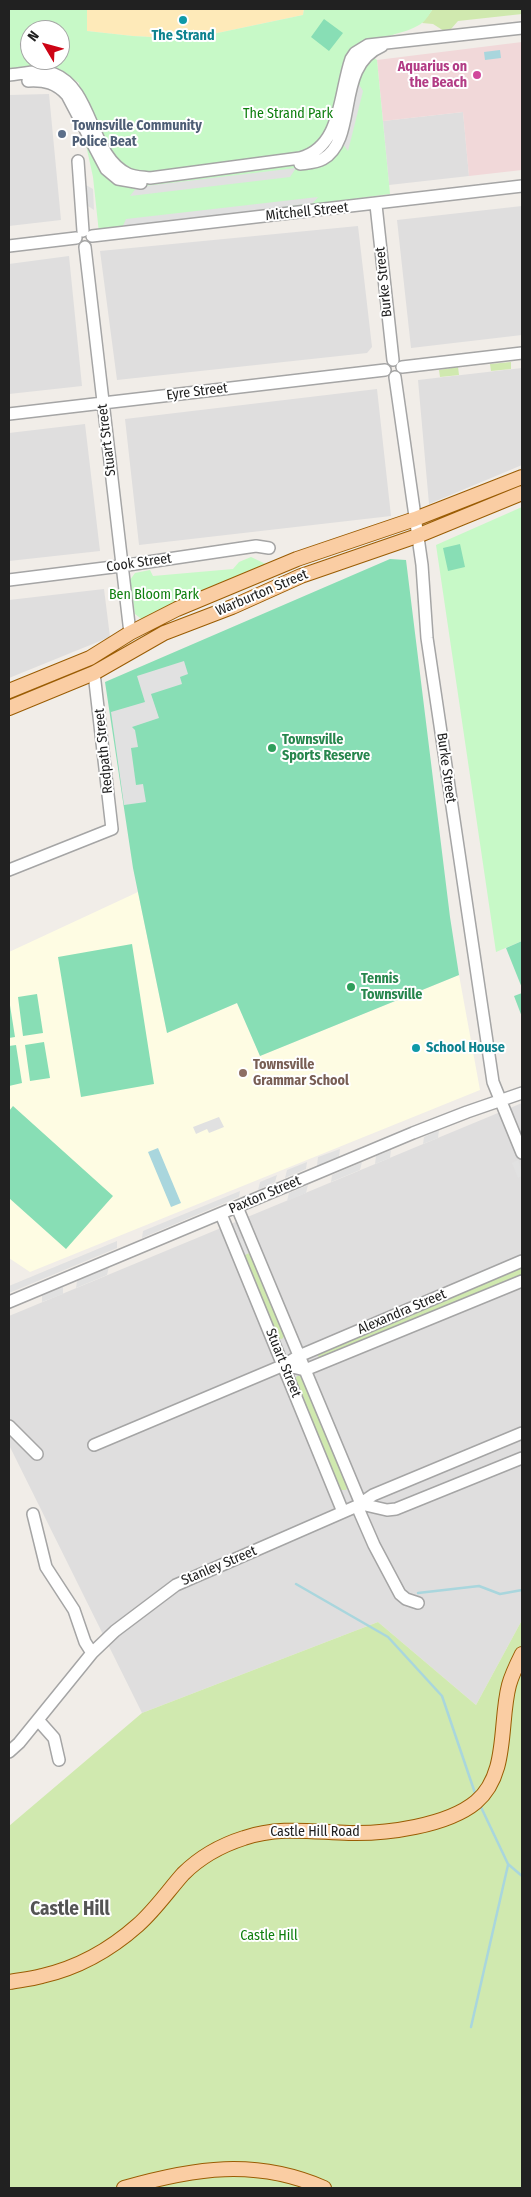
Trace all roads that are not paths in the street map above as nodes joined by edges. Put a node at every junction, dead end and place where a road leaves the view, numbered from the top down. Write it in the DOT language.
graph roads {
  1 [pos="522,28"];
  2 [pos="388,43"];
  3 [pos="9,75"];
  4 [pos="9,82"];
  5 [pos="78,161"];
  6 [pos="522,186"];
  7 [pos="376,205"];
  8 [pos="84,235"];
  9 [pos="9,246"];
  10 [pos="522,354"];
  11 [pos="393,360"];
  12 [pos="402,367"];
  13 [pos="385,370"];
  14 [pos="395,377"];
  15 [pos="102,403"];
  16 [pos="9,414"];
  17 [pos="522,477"];
  18 [pos="522,493"];
  19 [pos="415,519"];
  20 [pos="417,536"];
  21 [pos="269,548"];
  22 [pos="121,566"];
  23 [pos="9,580"];
  24 [pos="130,633"];
  25 [pos="94,672"];
  26 [pos="9,691"];
  27 [pos="9,708"];
  28 [pos="9,870"];
  29 [pos="522,1093"];
  30 [pos="500,1100"];
  31 [pos="522,1154"];
  32 [pos="237,1207"];
  33 [pos="221,1214"];
  34 [pos="522,1261"];
  35 [pos="522,1281"];
  36 [pos="9,1302"];
  37 [pos="299,1356"];
  38 [pos="284,1365"];
  39 [pos="305,1370"];
  40 [pos="9,1426"];
  41 [pos="522,1433"];
  42 [pos="94,1445"];
  43 [pos="37,1454"];
  44 [pos="522,1458"];
  45 [pos="359,1505"];
  46 [pos="343,1512"];
  47 [pos="33,1514"];
  48 [pos="418,1603"];
  49 [pos="92,1653"];
  50 [pos="522,1654"];
  51 [pos="38,1720"];
  52 [pos="9,1752"];
  53 [pos="59,1760"];
  54 [pos="9,1982"];
  55 [pos="124,2188"];
  56 [pos="324,2188"];
  1 -- 2 [label="street"];
  2 -- 3 [label="street"];
  2 -- 4 [label="street"];
  5 -- 8 [label="street"];
  6 -- 7 [label="street, Mitchell Street"];
  7 -- 8 [label="street, Mitchell Street"];
  7 -- 11 [label="street, Burke Street"];
  8 -- 9 [label="street, Mitchell Street"];
  8 -- 15 [label="street, Stuart Street"];
  10 -- 12 [label="street"];
  11 -- 12 [label="street"];
  11 -- 13 [label="street"];
  12 -- 14 [label="street"];
  13 -- 14 [label="street"];
  13 -- 15 [label="street, Eyre Street"];
  14 -- 19 [label="street, Burke Street"];
  15 -- 16 [label="street, Eyre Street"];
  15 -- 22 [label="street, Stuart Street"];
  17 -- 19 [label="main road, Warburton Street"];
  18 -- 20 [label="main road, Warburton Street"];
  19 -- 20 [label="street, Burke Street"];
  19 -- 24 [label="main road, Warburton Street"];
  20 -- 25 [label="main road, Warburton Street"];
  20 -- 30 [label="street, Burke Street"];
  21 -- 22 [label="street, Cook Street"];
  22 -- 23 [label="street, Cook Street"];
  22 -- 24 [label="street, Stuart Street"];
  24 -- 26 [label="main road, Warburton Street"];
  25 -- 27 [label="main road, Warburton Street"];
  25 -- 28 [label="street, Redpath Street"];
  29 -- 30 [label="street, Paxton Street"];
  30 -- 31 [label="street, Burke Street"];
  30 -- 32 [label="street, Paxton Street"];
  32 -- 33 [label="street, Paxton Street"];
  32 -- 37 [label="street, Stuart Street"];
  33 -- 36 [label="street, Paxton Street"];
  33 -- 38 [label="street, Stuart Street"];
  34 -- 37 [label="street, Alexandra Street"];
  35 -- 39 [label="street, Alexandra Street"];
  37 -- 38 [label="street, Alexandra Street"];
  37 -- 39 [label="street, Stuart Street"];
  38 -- 39 [label="street"];
  38 -- 42 [label="street, Alexandra Street"];
  38 -- 46 [label="street, Stuart Street"];
  39 -- 45 [label="street, Stuart Street"];
  40 -- 43 [label="street"];
  41 -- 45 [label="street, Stanley Street"];
  44 -- 45 [label="street"];
  45 -- 46 [label="street, Stanley Street"];
  45 -- 48 [label="street, Stuart Street"];
  46 -- 49 [label="street, Stanley Street"];
  47 -- 49 [label="street"];
  49 -- 51 [label="street, Stanley Street"];
  50 -- 54 [label="main road, Castle Hill Road"];
  51 -- 52 [label="street, Stanley Street"];
  51 -- 53 [label="street"];
  55 -- 56 [label="main road"];
}
